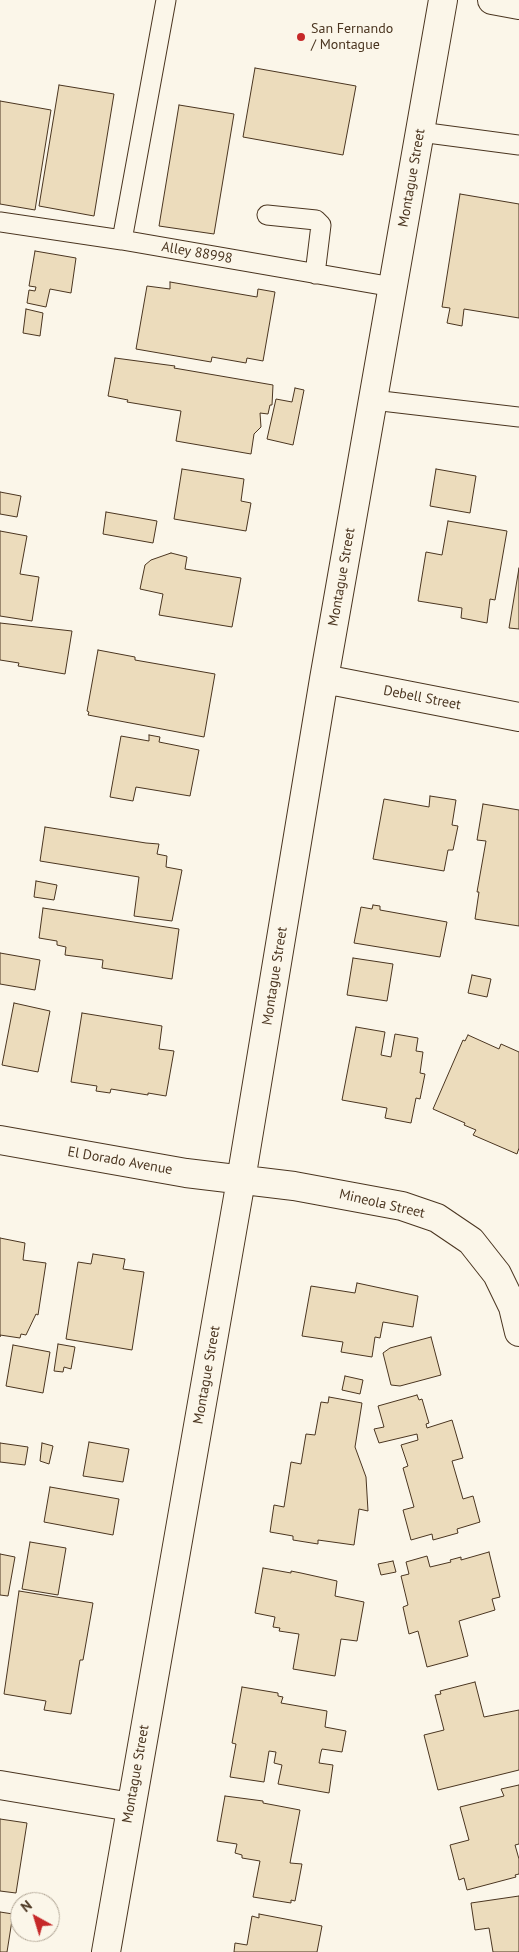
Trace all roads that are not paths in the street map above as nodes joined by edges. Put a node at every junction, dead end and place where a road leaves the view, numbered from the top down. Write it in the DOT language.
graph roads {
  1 [pos="166,0"];
  2 [pos="443,0"];
  3 [pos="492,0"];
  4 [pos="519,5"];
  5 [pos="420,132"];
  6 [pos="519,145"];
  7 [pos="268,215"];
  8 [pos="0,222"];
  9 [pos="122,240"];
  10 [pos="315,274"];
  11 [pos="393,287"];
  12 [pos="373,400"];
  13 [pos="519,417"];
  14 [pos="324,680"];
  15 [pos="519,716"];
  16 [pos="0,1140"];
  17 [pos="241,1180"];
  18 [pos="519,1332"];
  19 [pos="0,1785"];
  20 [pos="131,1807"];
  21 [pos="106,1952"];
  1 -- 9 [label="lane"];
  2 -- 5 [label="street, Montague Street"];
  3 -- 4 [label="street"];
  5 -- 6 [label="lane"];
  5 -- 11 [label="street, Montague Street"];
  7 -- 10 [label="lane"];
  8 -- 9 [label="lane, Alley 88998"];
  9 -- 10 [label="lane, Alley 88998"];
  10 -- 11 [label="lane, Alley 88998"];
  11 -- 12 [label="street, Montague Street"];
  12 -- 13 [label="lane"];
  12 -- 14 [label="street, Montague Street"];
  14 -- 15 [label="street, Debell Street"];
  14 -- 17 [label="street, Montague Street"];
  16 -- 17 [label="street, El Dorado Avenue"];
  17 -- 18 [label="street, Mineola Street"];
  17 -- 20 [label="street, Montague Street"];
  19 -- 20 [label="street"];
  20 -- 21 [label="street, Montague Street"];
}
